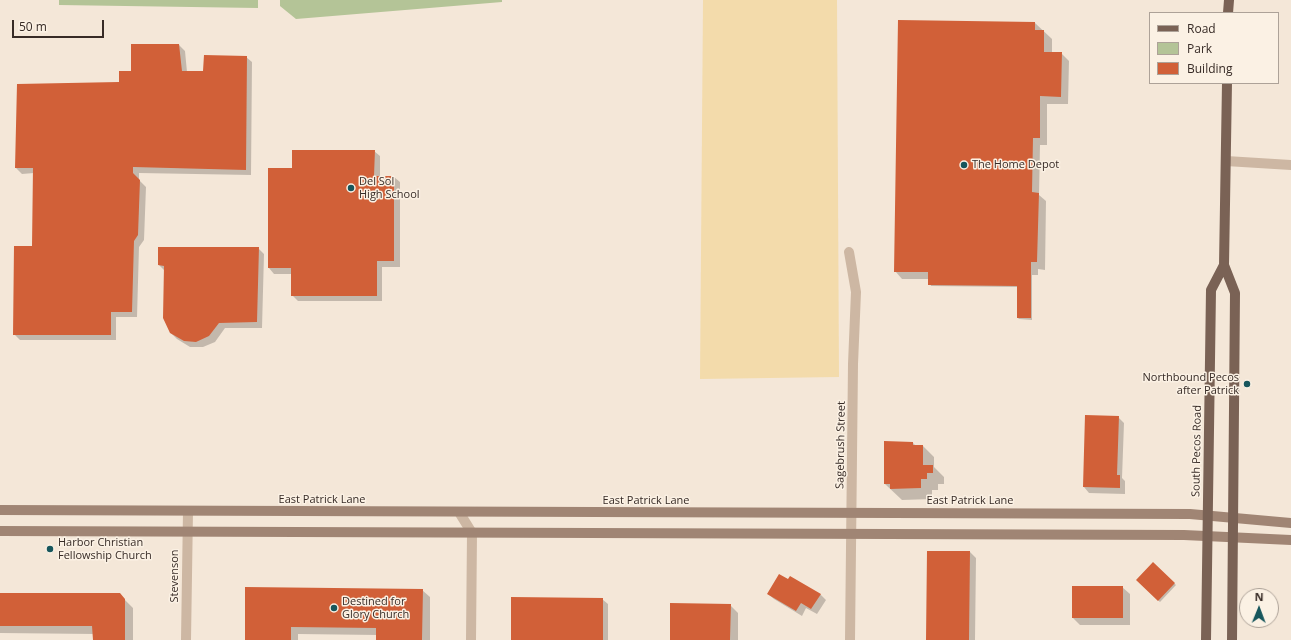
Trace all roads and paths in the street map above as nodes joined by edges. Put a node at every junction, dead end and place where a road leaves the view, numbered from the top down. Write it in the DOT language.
graph roads {
  1 [pos="1228,0"];
  2 [pos="1228,12"];
  3 [pos="1227,84"];
  4 [pos="1226,161"];
  5 [pos="1291,165"];
  6 [pos="849,252"];
  7 [pos="1224,265"];
  8 [pos="0,510"];
  9 [pos="188,511"];
  10 [pos="459,512"];
  11 [pos="852,513"];
  12 [pos="1208,515"];
  13 [pos="1233,517"];
  14 [pos="1291,523"];
  15 [pos="0,531"];
  16 [pos="187,533"];
  17 [pos="472,533"];
  18 [pos="852,534"];
  19 [pos="1208,535"];
  20 [pos="1233,536"];
  21 [pos="1291,540"];
  22 [pos="186,640"];
  23 [pos="471,640"];
  24 [pos="850,640"];
  25 [pos="1206,640"];
  26 [pos="1232,640"];
  1 -- 2 [label="main road"];
  3 -- 4 [label="main road, South Pecos Road"];
  4 -- 5 [label="street"];
  4 -- 7 [label="main road, South Pecos Road"];
  6 -- 11 [label="street, Sagebrush Street"];
  7 -- 12 [label="main road, South Pecos Road"];
  7 -- 13 [label="main road, South Pecos Road"];
  8 -- 9 [label="main road, East Patrick Lane"];
  9 -- 10 [label="main road, East Patrick Lane"];
  9 -- 16 [label="street, Stevenson"];
  10 -- 11 [label="main road, East Patrick Lane"];
  10 -- 17 [label="street"];
  11 -- 12 [label="main road, East Patrick Lane"];
  11 -- 18 [label="street, Sagebrush Street"];
  12 -- 13 [label="main road, East Patrick Lane"];
  12 -- 19 [label="main road, South Pecos Road"];
  13 -- 14 [label="main road, East Patrick Lane"];
  13 -- 20 [label="main road, South Pecos Road"];
  15 -- 16 [label="main road"];
  16 -- 17 [label="main road"];
  16 -- 22 [label="street, Stevenson"];
  17 -- 18 [label="main road"];
  17 -- 23 [label="street"];
  18 -- 19 [label="main road"];
  18 -- 24 [label="street, Sagebrush Street"];
  19 -- 20 [label="main road"];
  19 -- 25 [label="main road, South Pecos Road"];
  20 -- 21 [label="main road"];
  20 -- 26 [label="main road, South Pecos Road"];
}
